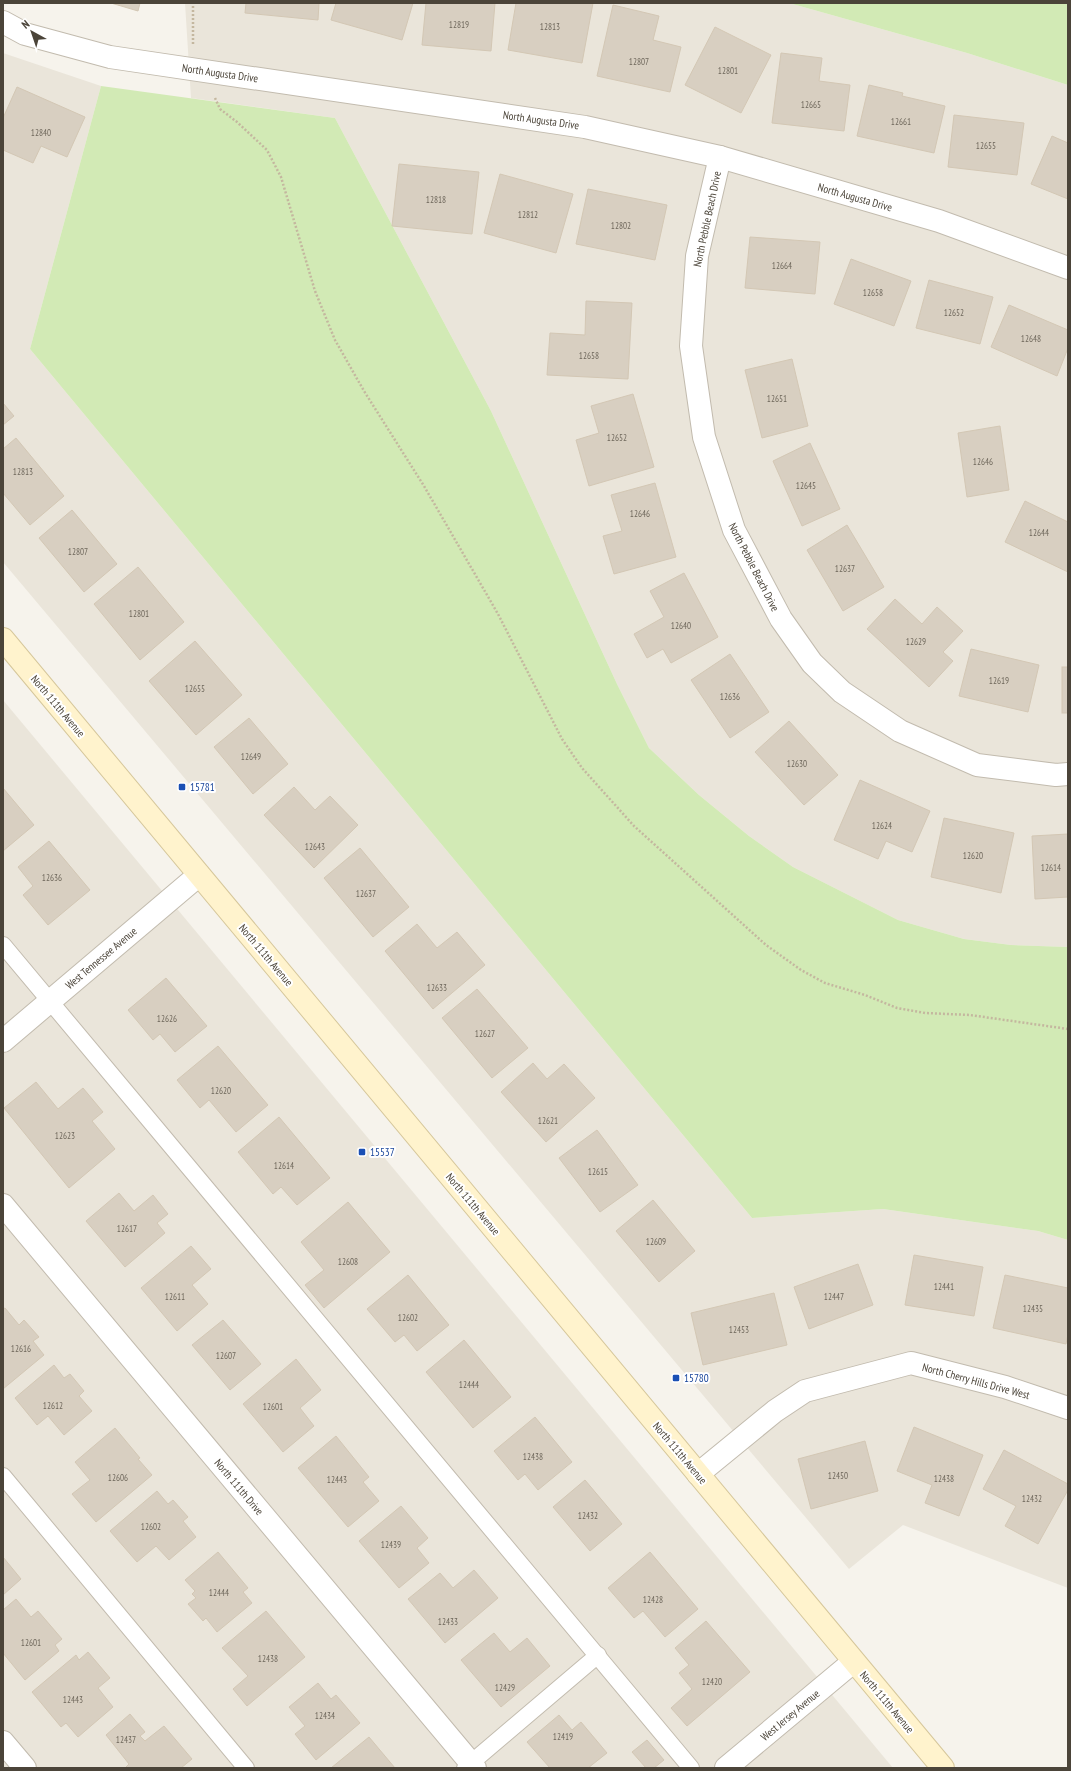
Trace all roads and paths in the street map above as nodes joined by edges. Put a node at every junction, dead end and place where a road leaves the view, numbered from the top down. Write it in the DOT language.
graph roads {
  1 [pos="194,3"];
  2 [pos="3,22"];
  3 [pos="203,71"];
  4 [pos="720,157"];
  5 [pos="1068,268"];
  6 [pos="3,639"];
  7 [pos="1068,774"];
  8 [pos="199,875"];
  9 [pos="3,945"];
  10 [pos="50,1002"];
  11 [pos="1068,1029"];
  12 [pos="3,1042"];
  13 [pos="3,1205"];
  14 [pos="1068,1408"];
  15 [pos="698,1474"];
  16 [pos="3,1476"];
  17 [pos="598,1655"];
  18 [pos="854,1662"];
  19 [pos="3,1742"];
  20 [pos="471,1766"];
  21 [pos="25,1768"];
  22 [pos="246,1768"];
  23 [pos="692,1768"];
  24 [pos="726,1768"];
  25 [pos="943,1768"];
  1 -- 3 [label="path"];
  2 -- 3 [label="street, North Augusta Drive"];
  3 -- 4 [label="street, North Augusta Drive"];
  3 -- 11 [label="path"];
  4 -- 5 [label="street, North Augusta Drive"];
  4 -- 7 [label="street, North Pebble Beach Drive"];
  6 -- 8 [label="street, North 111th Avenue"];
  8 -- 10 [label="street, West Tennessee Avenue"];
  8 -- 15 [label="street, North 111th Avenue"];
  9 -- 10 [label="lane"];
  10 -- 12 [label="street, West Tennessee Avenue"];
  10 -- 17 [label="lane"];
  13 -- 20 [label="street, North 111th Drive"];
  14 -- 15 [label="street, North Cherry Hills Drive West"];
  15 -- 18 [label="street, North 111th Avenue"];
  16 -- 22 [label="lane"];
  17 -- 20 [label="lane"];
  17 -- 23 [label="lane"];
  18 -- 24 [label="street, West Jersey Avenue"];
  18 -- 25 [label="street, North 111th Avenue"];
  19 -- 21 [label="street"];
}
